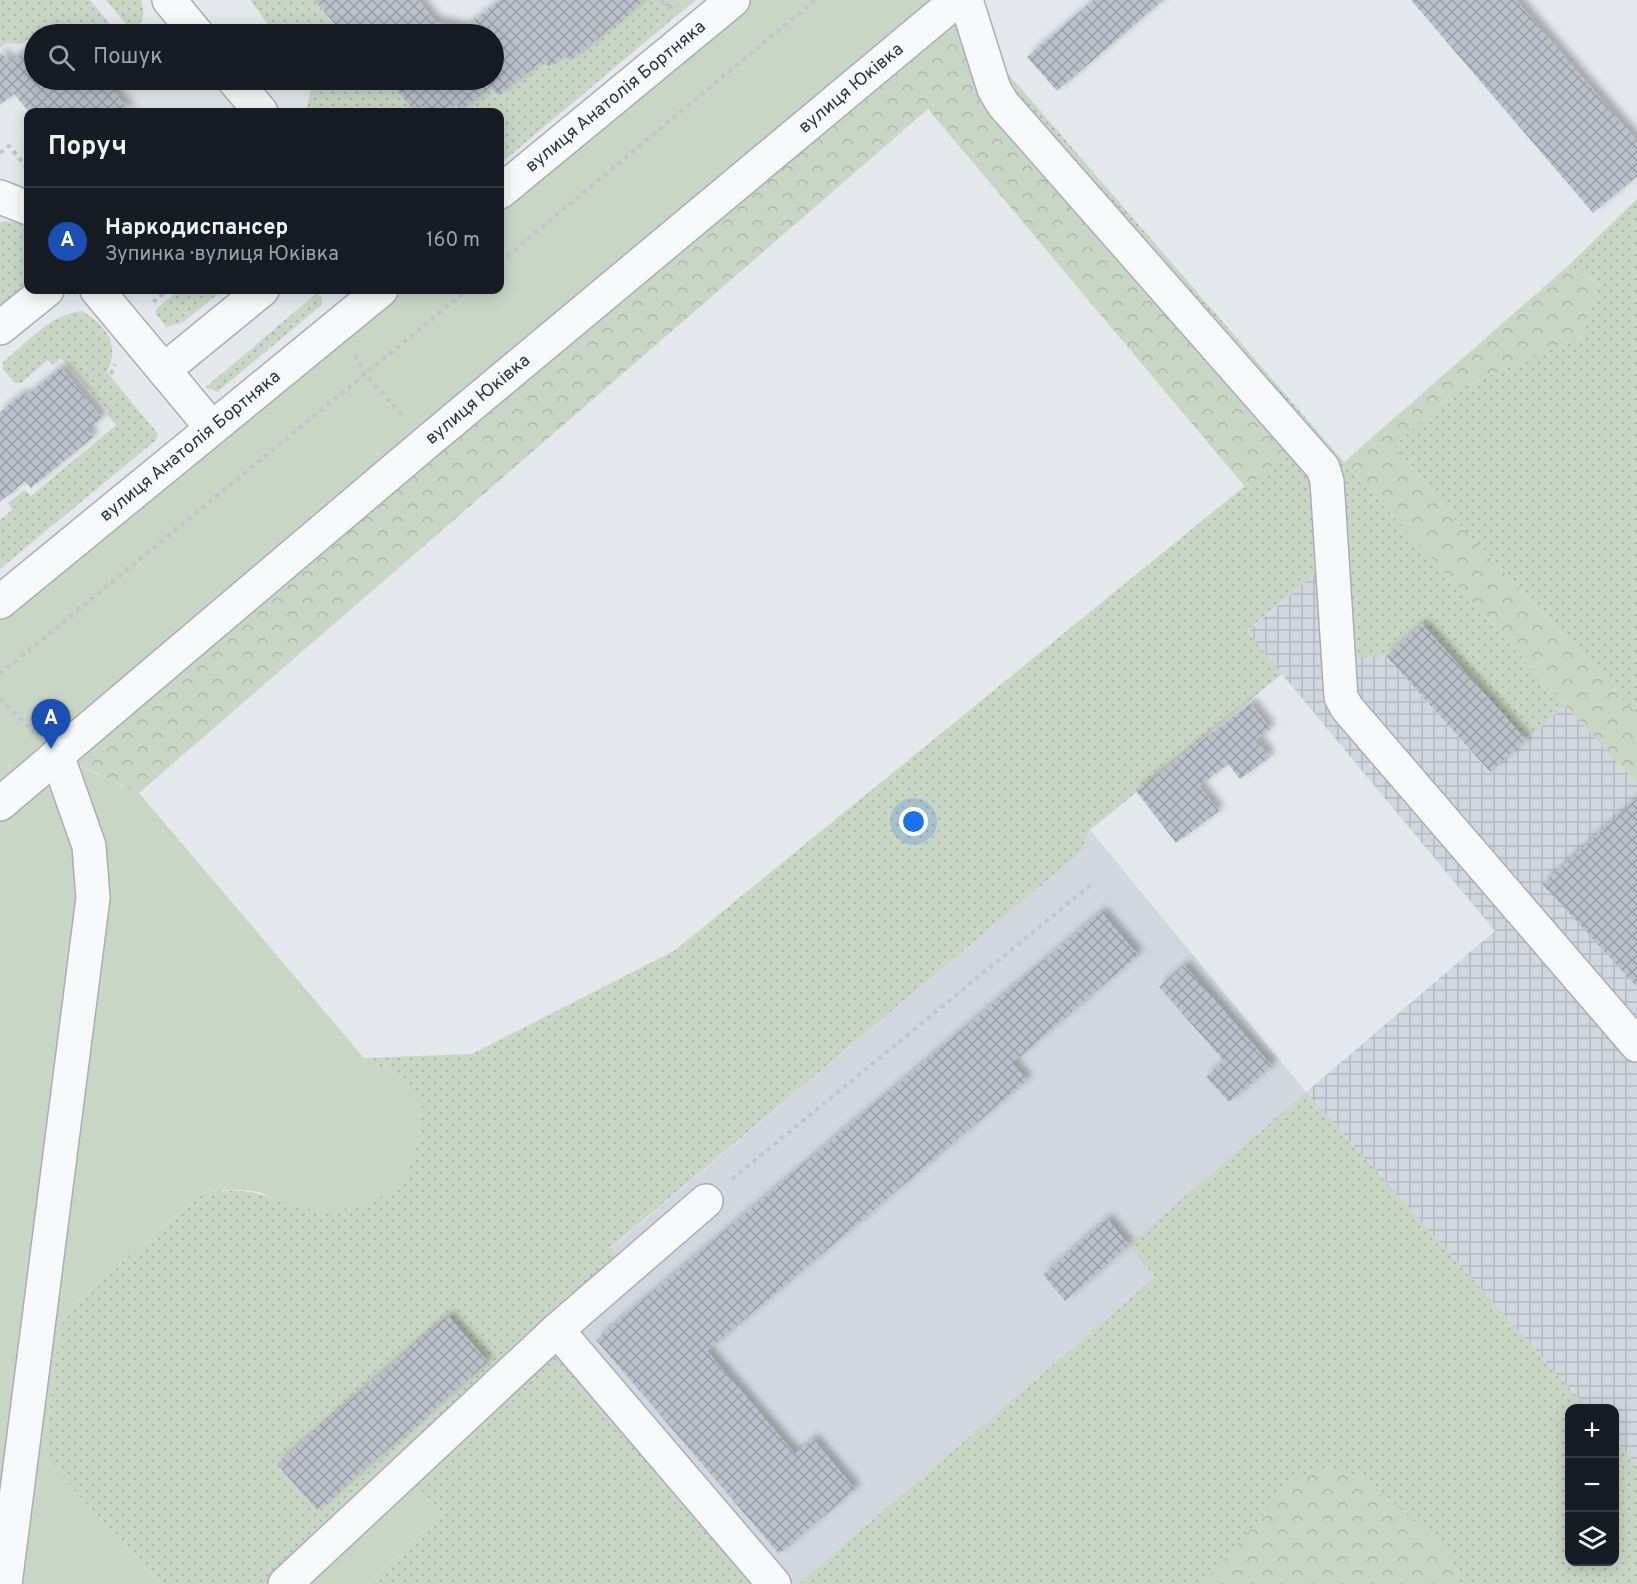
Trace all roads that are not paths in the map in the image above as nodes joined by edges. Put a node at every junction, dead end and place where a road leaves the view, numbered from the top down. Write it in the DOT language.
graph roads {
  1 [pos="169,0"];
  2 [pos="733,0"];
  3 [pos="957,0"];
  4 [pos="966,0"];
  5 [pos="189,24"];
  6 [pos="242,90"];
  7 [pos="258,108"];
  8 [pos="504,189"];
  9 [pos="0,197"];
  10 [pos="24,206"];
  11 [pos="42,294"];
  12 [pos="100,294"];
  13 [pos="257,294"];
  14 [pos="376,294"];
  15 [pos="0,327"];
  16 [pos="164,370"];
  17 [pos="212,428"];
  18 [pos="0,602"];
  19 [pos="57,755"];
  20 [pos="0,804"];
  21 [pos="1637,1045"];
  22 [pos="706,1201"];
  23 [pos="558,1330"];
  24 [pos="5,1584"];
  25 [pos="285,1584"];
  26 [pos="774,1584"];
  1 -- 5 [label="street"];
  2 -- 8 [label="street, вулиця Анатолія Бортняка"];
  3 -- 19 [label="street, вулиця Юківка"];
  4 -- 21 [label="street"];
  6 -- 7 [label="street"];
  9 -- 10 [label="street"];
  11 -- 15 [label="street"];
  12 -- 16 [label="street"];
  13 -- 16 [label="street"];
  14 -- 17 [label="street, вулиця Анатолія Бортняка"];
  16 -- 17 [label="street"];
  17 -- 18 [label="street, вулиця Анатолія Бортняка"];
  19 -- 20 [label="street, вулиця Юківка"];
  19 -- 24 [label="street"];
  22 -- 23 [label="street"];
  23 -- 25 [label="street"];
  23 -- 26 [label="street"];
}
